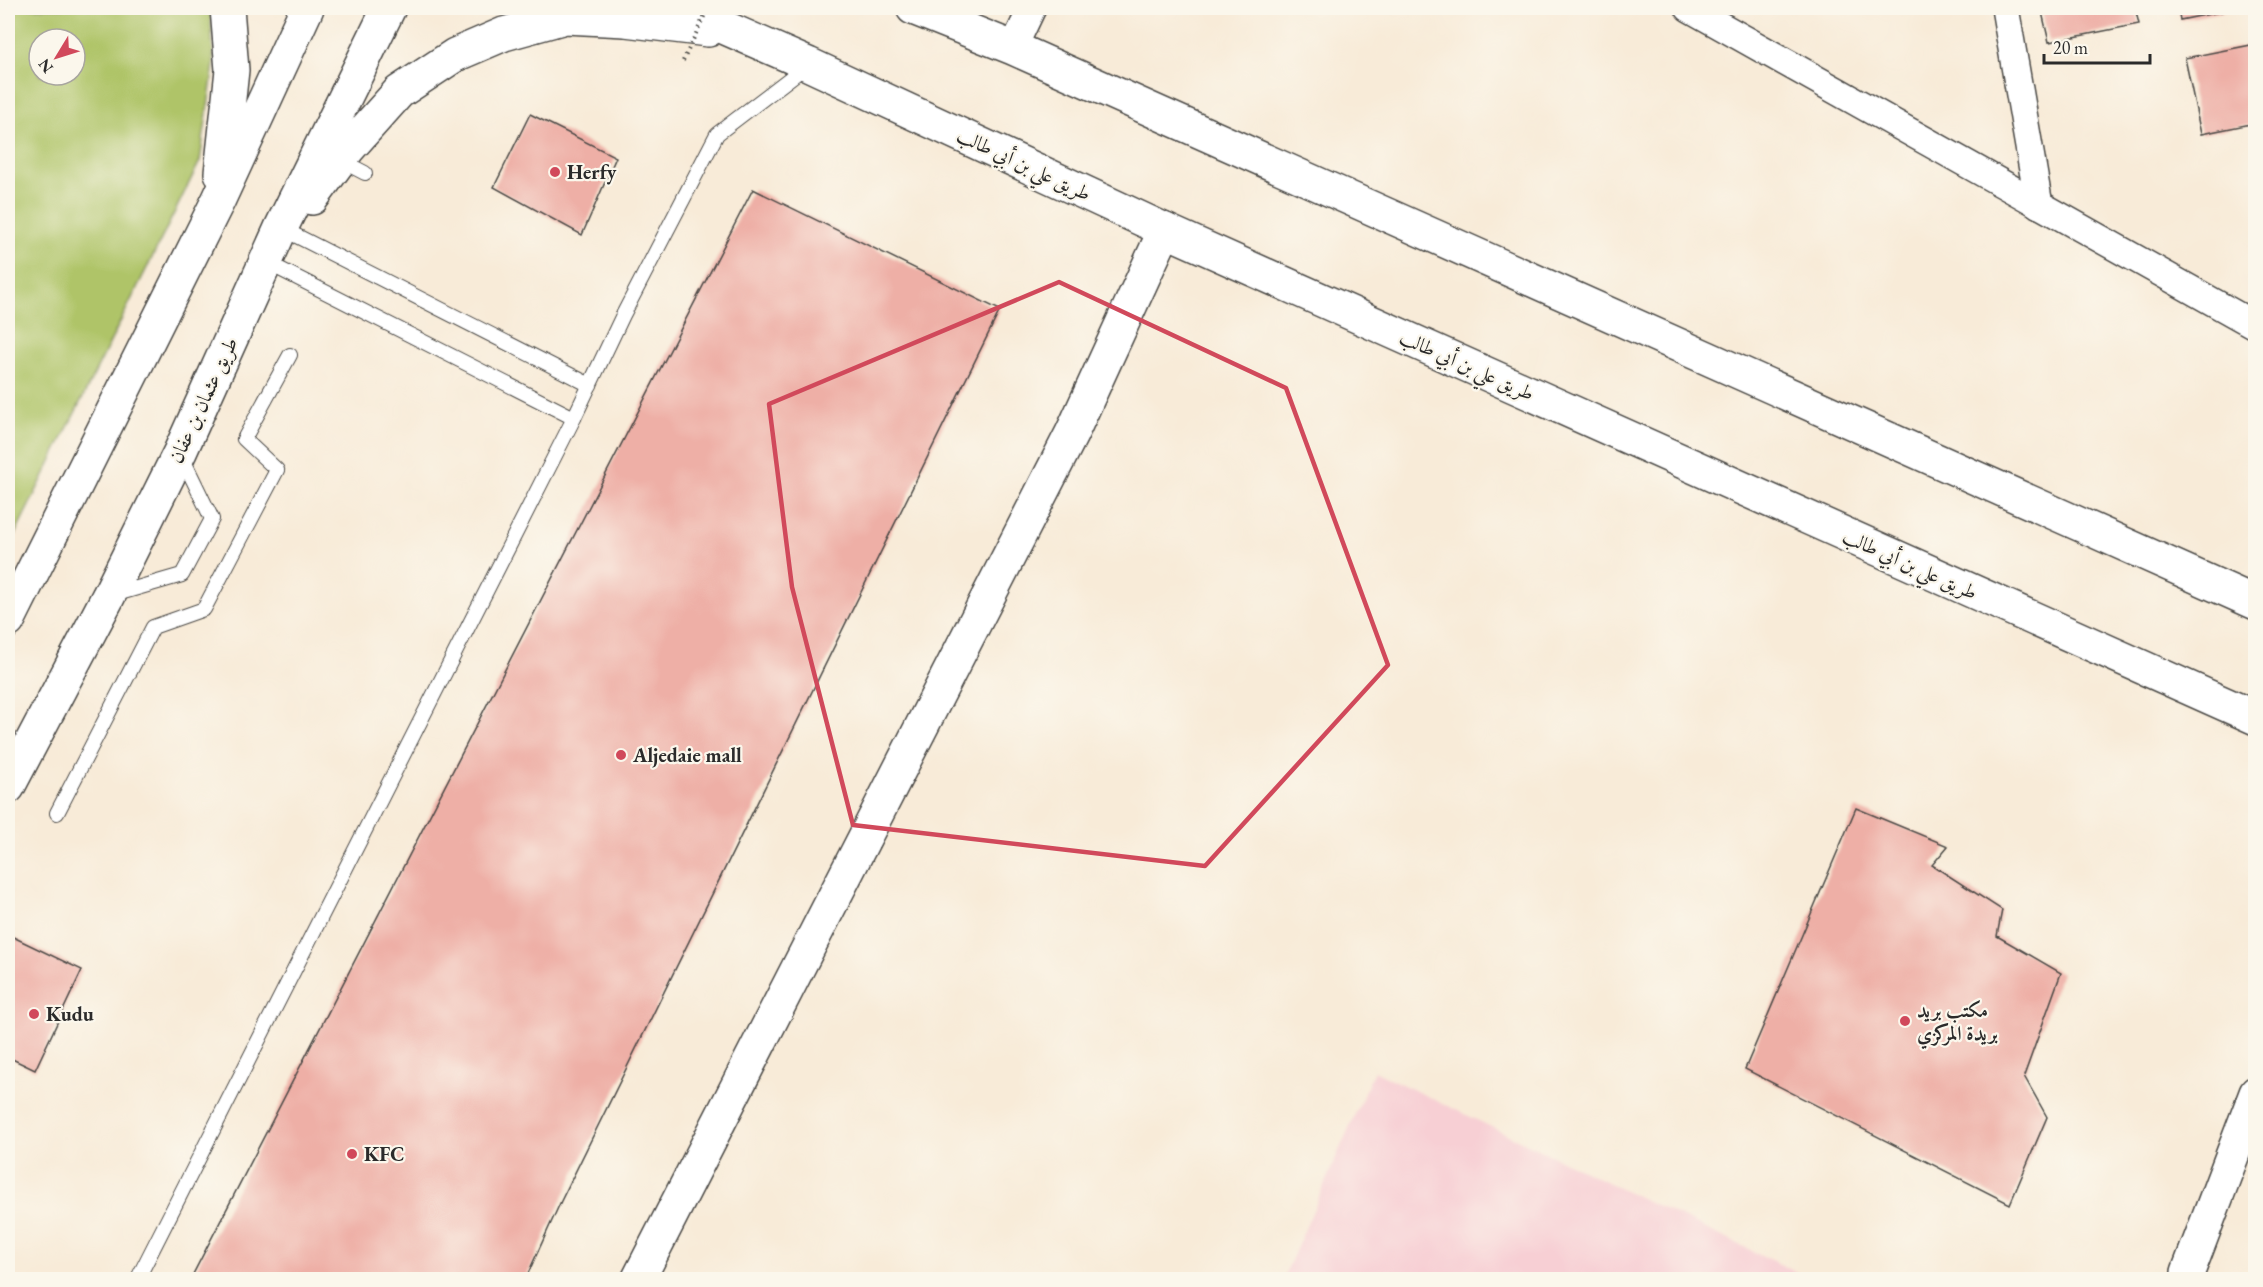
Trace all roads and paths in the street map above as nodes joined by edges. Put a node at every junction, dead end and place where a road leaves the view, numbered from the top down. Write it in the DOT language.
graph roads {
  1 [pos="227,8"];
  2 [pos="308,8"];
  3 [pos="389,8"];
  4 [pos="680,8"];
  5 [pos="708,8"];
  6 [pos="913,8"];
  7 [pos="1032,8"];
  8 [pos="1689,8"];
  9 [pos="2006,8"];
  10 [pos="738,33"];
  11 [pos="1013,48"];
  12 [pos="683,61"];
  13 [pos="808,64"];
  14 [pos="341,162"];
  15 [pos="219,199"];
  16 [pos="2039,205"];
  17 [pos="281,228"];
  18 [pos="1165,230"];
  19 [pos="266,262"];
  20 [pos="2256,326"];
  21 [pos="290,355"];
  22 [pos="591,385"];
  23 [pos="574,418"];
  24 [pos="180,452"];
  25 [pos="108,597"];
  26 [pos="2256,603"];
  27 [pos="8,621"];
  28 [pos="2256,718"];
  29 [pos="8,787"];
  30 [pos="57,813"];
  31 [pos="2256,1093"];
  32 [pos="2186,1277"];
  33 [pos="137,1280"];
  34 [pos="638,1280"];
  1 -- 15 [label="main road"];
  2 -- 15 [label="main road"];
  3 -- 14 [label="main road, طريق عثمان بن عفان"];
  4 -- 10 [label="main road, طريق علي بن أبي طالب"];
  5 -- 12 [label="path, bridge"];
  6 -- 11 [label="main road"];
  7 -- 11 [label="street"];
  8 -- 16 [label="street"];
  9 -- 16 [label="street"];
  10 -- 13 [label="main road, طريق علي بن أبي طالب"];
  10 -- 14 [label="main road"];
  11 -- 26 [label="main road"];
  13 -- 18 [label="main road, طريق علي بن أبي طالب"];
  13 -- 22 [label="lane"];
  14 -- 17 [label="main road, طريق عثمان بن عفان"];
  15 -- 27 [label="main road"];
  16 -- 20 [label="street"];
  17 -- 19 [label="main road, طريق عثمان بن عفان"];
  17 -- 22 [label="lane"];
  18 -- 28 [label="main road, طريق علي بن أبي طالب"];
  18 -- 34 [label="main road"];
  19 -- 23 [label="lane"];
  19 -- 24 [label="main road, طريق عثمان بن عفان"];
  21 -- 30 [label="lane"];
  22 -- 23 [label="lane"];
  23 -- 33 [label="lane"];
  24 -- 25 [label="main road, طريق عثمان بن عفان"];
  24 -- 25 [label="lane"];
  25 -- 29 [label="main road, طريق عثمان بن عفان"];
  31 -- 32 [label="main road"];
}
